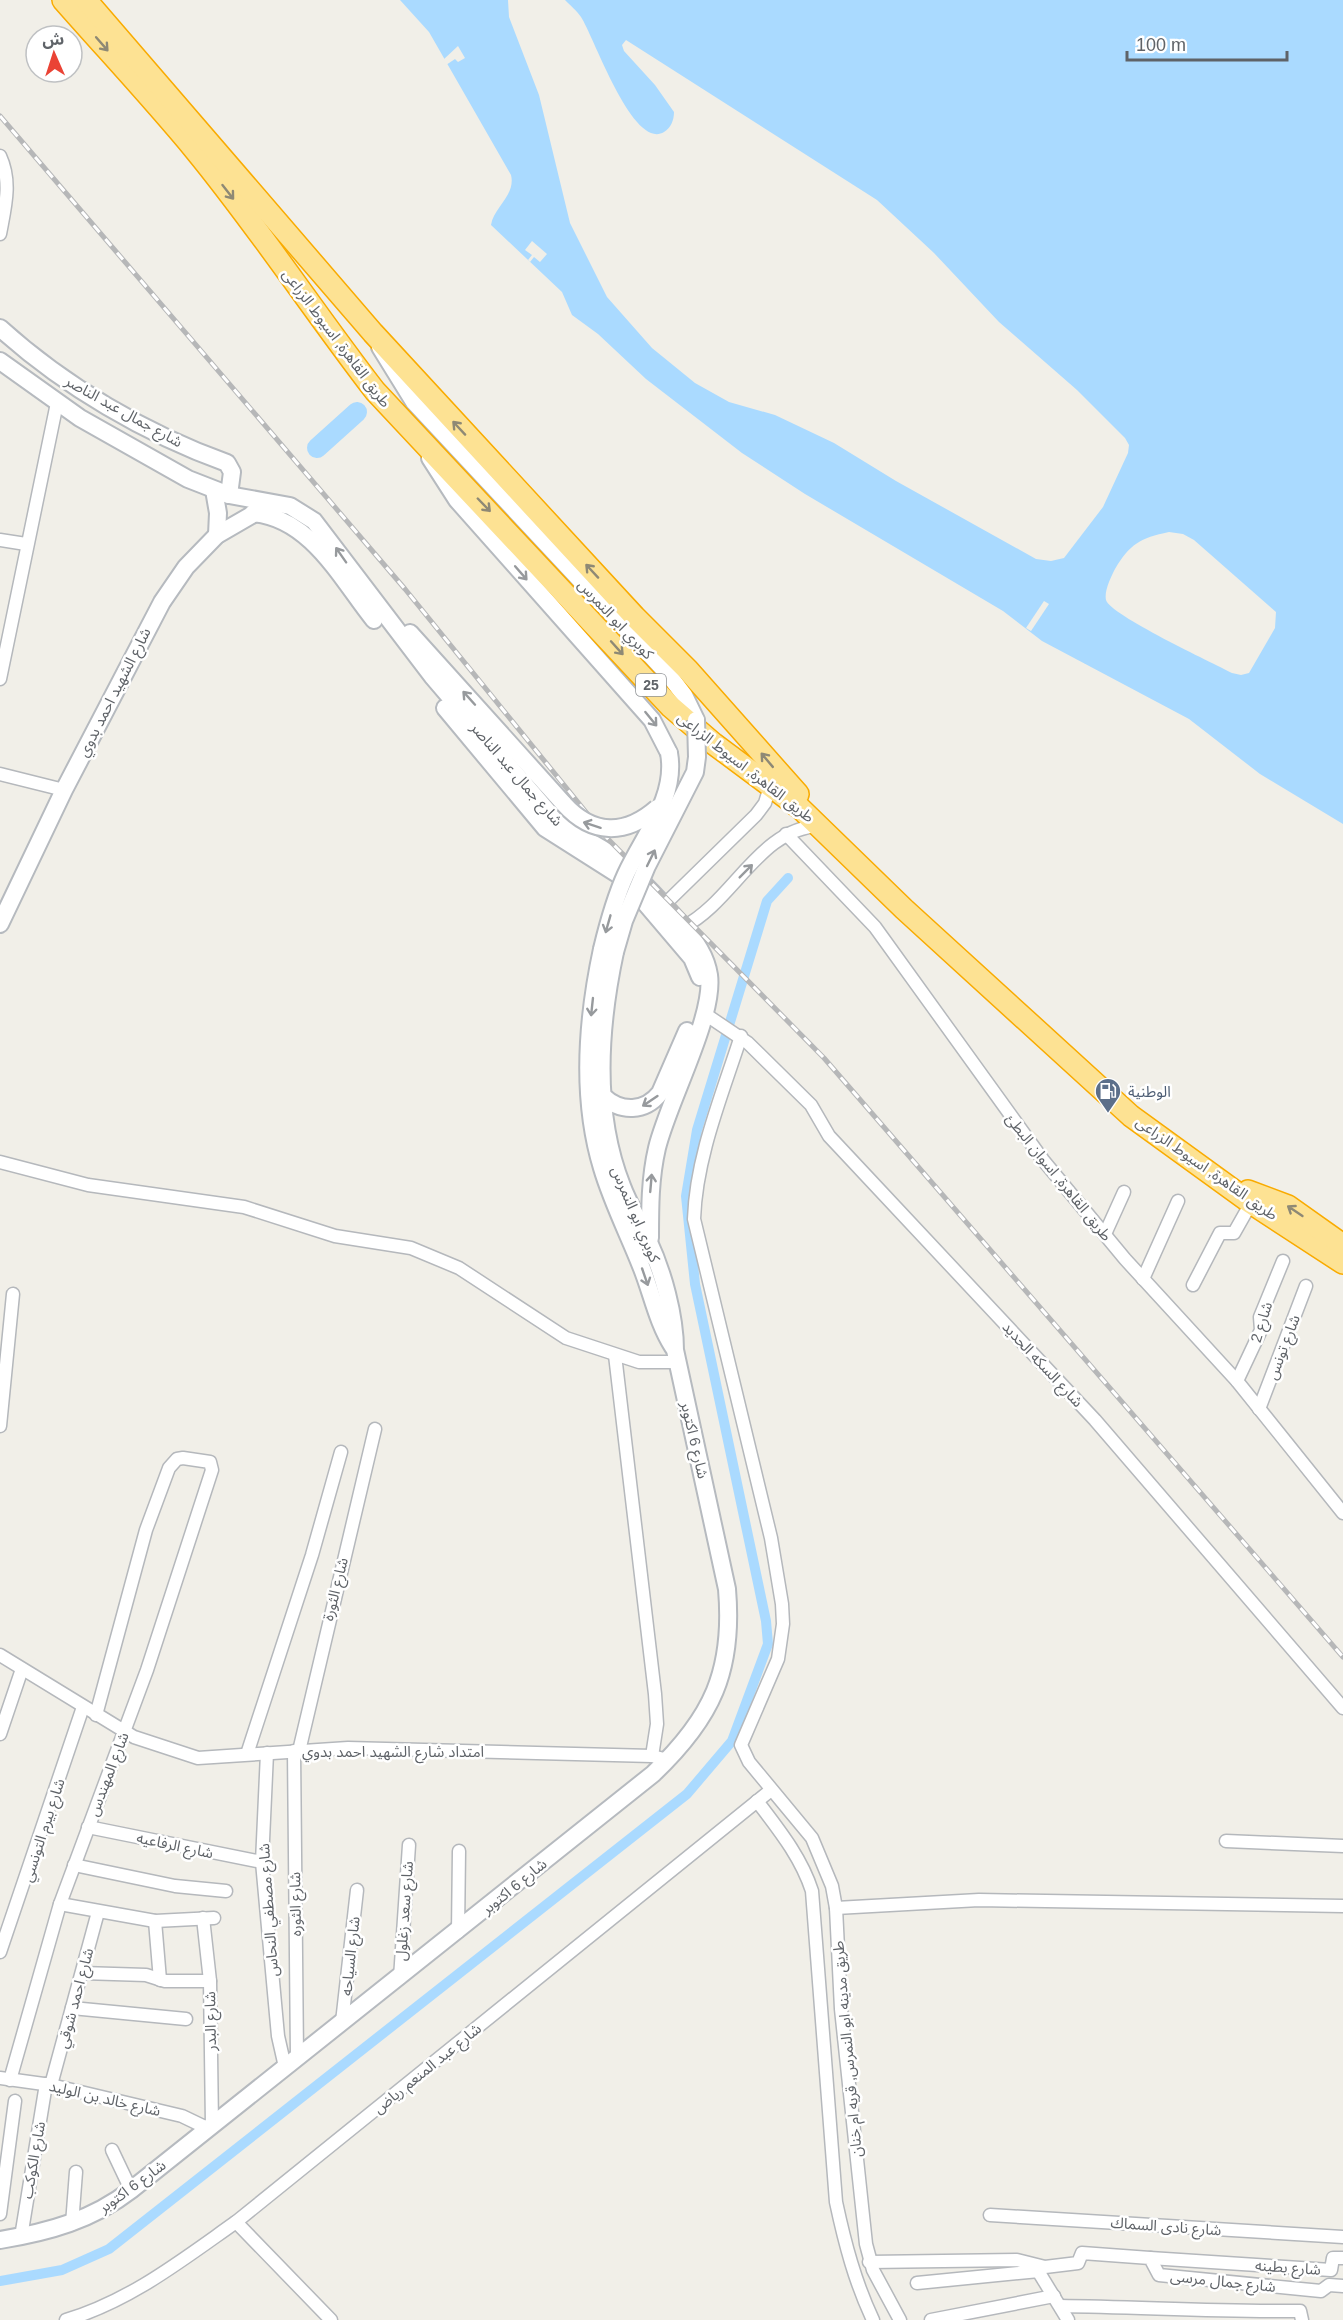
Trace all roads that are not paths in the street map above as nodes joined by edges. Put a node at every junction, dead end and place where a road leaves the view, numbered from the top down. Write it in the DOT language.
graph roads {
  1 [pos="63,0"];
  2 [pos="86,0"];
  3 [pos="0,156"];
  4 [pos="0,234"];
  5 [pos="0,328"];
  6 [pos="373,333"];
  7 [pos="0,361"];
  8 [pos="57,403"];
  9 [pos="138,422"];
  10 [pos="423,443"];
  11 [pos="126,446"];
  12 [pos="222,492"];
  13 [pos="278,503"];
  14 [pos="253,513"];
  15 [pos="217,535"];
  16 [pos="0,540"];
  17 [pos="26,544"];
  18 [pos="376,605"];
  19 [pos="0,679"];
  20 [pos="0,774"];
  21 [pos="770,786"];
  22 [pos="64,790"];
  23 [pos="662,804"];
  24 [pos="821,826"];
  25 [pos="786,834"];
  26 [pos="663,906"];
  27 [pos="0,924"];
  28 [pos="683,927"];
  29 [pos="609,950"];
  30 [pos="711,1018"];
  31 [pos="737,1033"];
  32 [pos="603,1096"];
  33 [pos="0,1162"];
  34 [pos="1124,1192"];
  35 [pos="1178,1201"];
  36 [pos="1251,1203"];
  37 [pos="1105,1234"];
  38 [pos="650,1242"];
  39 [pos="1343,1245"];
  40 [pos="1283,1261"];
  41 [pos="1343,1263"];
  42 [pos="1143,1279"];
  43 [pos="1192,1285"];
  44 [pos="1306,1286"];
  45 [pos="13,1294"];
  46 [pos="615,1355"];
  47 [pos="676,1356"];
  48 [pos="1237,1382"];
  49 [pos="1259,1409"];
  50 [pos="0,1426"];
  51 [pos="375,1429"];
  52 [pos="341,1452"];
  53 [pos="1343,1513"];
  54 [pos="0,1655"];
  55 [pos="22,1669"];
  56 [pos="83,1707"];
  57 [pos="1343,1708"];
  58 [pos="96,1715"];
  59 [pos="124,1732"];
  60 [pos="0,1734"];
  61 [pos="296,1751"];
  62 [pos="267,1753"];
  63 [pos="248,1754"];
  64 [pos="660,1758"];
  65 [pos="771,1790"];
  66 [pos="757,1802"];
  67 [pos="88,1827"];
  68 [pos="1226,1841"];
  69 [pos="409,1845"];
  70 [pos="1343,1846"];
  71 [pos="459,1851"];
  72 [pos="262,1862"];
  73 [pos="74,1865"];
  74 [pos="357,1890"];
  75 [pos="226,1891"];
  76 [pos="60,1904"];
  77 [pos="1343,1906"];
  78 [pos="836,1908"];
  79 [pos="98,1912"];
  80 [pos="155,1921"];
  81 [pos="458,1932"];
  82 [pos="0,1952"];
  83 [pos="82,1973"];
  84 [pos="400,1978"];
  85 [pos="160,1980"];
  86 [pos="210,1981"];
  87 [pos="72,2008"];
  88 [pos="186,2019"];
  89 [pos="342,2022"];
  90 [pos="291,2062"];
  91 [pos="5,2079"];
  92 [pos="49,2085"];
  93 [pos="15,2101"];
  94 [pos="209,2126"];
  95 [pos="112,2150"];
  96 [pos="76,2172"];
  97 [pos="131,2190"];
  98 [pos="0,2214"];
  99 [pos="990,2215"];
  100 [pos="236,2222"];
  101 [pos="72,2224"];
  102 [pos="21,2237"];
  103 [pos="1343,2237"];
  104 [pos="0,2240"];
  105 [pos="1150,2258"];
  106 [pos="1343,2258"];
  107 [pos="869,2262"];
  108 [pos="1037,2269"];
  109 [pos="917,2283"];
  110 [pos="1343,2286"];
  111 [pos="1057,2301"];
  112 [pos="1302,2316"];
  113 [pos="66,2320"];
  114 [pos="331,2320"];
  115 [pos="873,2320"];
  116 [pos="900,2320"];
  117 [pos="931,2320"];
  118 [pos="1068,2320"];
  1 -- 10 [label="highway, طريق القاهرة, اسيوط الزراعى / 25, one-way"];
  2 -- 6 [label="highway, طريق القاهرة, اسيوط الزراعى / 25"];
  3 -- 4 [label="street"];
  5 -- 9 [label="main road, شارع جمال عبد الناصر"];
  29 -- 6 [label="main road, كوبري ابو النمرس, one-way, bridge"];
  39 -- 6 [label="highway, طريق القاهرة, اسيوط الزراعى / 25, one-way"];
  7 -- 8 [label="main road, شارع جمال عبد الناصر"];
  8 -- 11 [label="main road, شارع جمال عبد الناصر"];
  8 -- 17 [label="street"];
  9 -- 11 [label="main road"];
  9 -- 12 [label="main road, شارع جمال عبد الناصر"];
  10 -- 21 [label="highway, طريق القاهرة, اسيوط الزراعى / 25, one-way"];
  10 -- 23 [label="main road, كوبري ابو النمرس, one-way, bridge"];
  11 -- 12 [label="main road, شارع جمال عبد الناصر"];
  12 -- 13 [label="main road, شارع جمال عبد الناصر"];
  12 -- 15 [label="main road"];
  13 -- 14 [label="main road, شارع الشهيد احمد بدوي"];
  18 -- 13 [label="main road, شارع جمال عبد الناصر, one-way"];
  14 -- 15 [label="main road, شارع الشهيد احمد بدوي"];
  14 -- 32 [label="main road, شارع جمال عبد الناصر, one-way"];
  15 -- 22 [label="main road, شارع الشهيد احمد بدوي"];
  16 -- 17 [label="street"];
  17 -- 19 [label="street"];
  23 -- 18 [label="main road, one-way, bridge"];
  18 -- 26 [label="main road, شارع جمال عبد الناصر"];
  20 -- 22 [label="street"];
  21 -- 24 [label="highway, طريق القاهرة, اسيوط الزراعى / 25"];
  21 -- 26 [label="street"];
  22 -- 27 [label="main road, شارع الشهيد احمد بدوي"];
  23 -- 29 [label="main road, كوبري ابو النمرس, one-way, bridge"];
  24 -- 25 [label="street"];
  24 -- 36 [label="highway, طريق القاهرة, اسيوط الزراعى / 25"];
  28 -- 25 [label="street, one-way"];
  25 -- 37 [label="street, طريق القاهرة, اسوان البطئ"];
  26 -- 28 [label="main road, شارع جمال عبد الناصر"];
  28 -- 30 [label="main road, شارع جمال عبد الناصر"];
  29 -- 32 [label="main road, كوبري ابو النمرس"];
  29 -- 47 [label="main road, كوبري ابو النمرس, one-way"];
  30 -- 31 [label="street, شارع السكه الحديد"];
  38 -- 30 [label="main road, شارع جمال عبد الناصر, one-way"];
  31 -- 57 [label="street, شارع السكه الحديد"];
  31 -- 65 [label="street, طريق مدينه ابو النمرس, قريه ام خنان"];
  32 -- 38 [label="main road, كوبري ابو النمرس"];
  33 -- 46 [label="street"];
  34 -- 37 [label="street"];
  35 -- 42 [label="street"];
  36 -- 41 [label="highway, طريق القاهرة, اسيوط الزراعى / 25"];
  36 -- 43 [label="street"];
  37 -- 42 [label="street, طريق القاهرة, اسوان البطئ"];
  38 -- 47 [label="main road, كوبري ابو النمرس"];
  40 -- 48 [label="street, شارع 2"];
  42 -- 48 [label="street, طريق القاهرة, اسوان البطئ"];
  44 -- 49 [label="street, شارع تونس"];
  45 -- 50 [label="street"];
  46 -- 47 [label="street"];
  46 -- 64 [label="street"];
  47 -- 64 [label="main road, شارع 6 اكتوبر"];
  48 -- 49 [label="street, طريق القاهرة, اسوان البطئ"];
  49 -- 53 [label="street, طريق القاهرة, اسوان البطئ"];
  51 -- 61 [label="street, شارع الثورة"];
  52 -- 63 [label="street"];
  54 -- 55 [label="street, امتداد شارع الشهيد احمد بدوي"];
  55 -- 56 [label="street, امتداد شارع الشهيد احمد بدوي"];
  55 -- 60 [label="street"];
  56 -- 58 [label="street, امتداد شارع الشهيد احمد بدوي"];
  56 -- 82 [label="street, شارع بيرم التونسي"];
  58 -- 59 [label="street, امتداد شارع الشهيد احمد بدوي"];
  58 -- 59 [label="street, شارع المهندس"];
  59 -- 63 [label="street, امتداد شارع الشهيد احمد بدوي"];
  59 -- 67 [label="street, شارع المهندس"];
  61 -- 62 [label="street, امتداد شارع الشهيد احمد بدوي"];
  61 -- 64 [label="street, امتداد شارع الشهيد احمد بدوي"];
  61 -- 90 [label="street, شارع الثوره"];
  62 -- 63 [label="street, امتداد شارع الشهيد احمد بدوي"];
  62 -- 72 [label="street, شارع مصطفي النحاس"];
  64 -- 81 [label="main road, شارع 6 اكتوبر"];
  65 -- 66 [label="street, شارع عبد المنعم رياض"];
  65 -- 78 [label="street, طريق مدينه ابو النمرس, قريه ام خنان"];
  66 -- 100 [label="street, شارع عبد المنعم رياض"];
  66 -- 115 [label="street, طريق مدينه ابو النمرس, قريه ام خنان"];
  67 -- 72 [label="street, شارع الرفاعيه"];
  67 -- 73 [label="street, شارع المهندس"];
  68 -- 70 [label="street"];
  69 -- 84 [label="street, شارع سعد زغلول"];
  71 -- 81 [label="street"];
  72 -- 90 [label="street, شارع مصطفي النحاس"];
  73 -- 75 [label="street"];
  73 -- 76 [label="street, شارع المهندس"];
  74 -- 89 [label="street, شارع السياحه"];
  76 -- 79 [label="street"];
  76 -- 91 [label="street, شارع المهندس"];
  77 -- 78 [label="street"];
  78 -- 107 [label="street, طريق مدينه ابو النمرس, قريه ام خنان"];
  79 -- 80 [label="street"];
  79 -- 83 [label="street, شارع احمد شوقي"];
  80 -- 85 [label="street"];
  80 -- 86 [label="street, شارع البدر"];
  81 -- 84 [label="main road, شارع 6 اكتوبر"];
  83 -- 85 [label="street"];
  83 -- 87 [label="street, شارع احمد شوقي"];
  84 -- 89 [label="main road, شارع 6 اكتوبر"];
  85 -- 86 [label="street"];
  86 -- 94 [label="street, شارع البدر"];
  87 -- 88 [label="street"];
  87 -- 92 [label="street, شارع احمد شوقي"];
  89 -- 90 [label="main road, شارع 6 اكتوبر"];
  90 -- 94 [label="main road, شارع 6 اكتوبر"];
  91 -- 92 [label="street, شارع خالد بن الوليد"];
  92 -- 94 [label="street, شارع خالد بن الوليد"];
  92 -- 102 [label="street, شارع الكوكب"];
  93 -- 98 [label="street"];
  94 -- 97 [label="main road, شارع 6 اكتوبر"];
  95 -- 97 [label="street"];
  96 -- 101 [label="street"];
  97 -- 101 [label="main road, شارع 6 اكتوبر"];
  99 -- 103 [label="street, شارع نادى السماك"];
  100 -- 113 [label="street, شارع عبد المنعم رياض"];
  100 -- 114 [label="street"];
  101 -- 102 [label="main road, شارع 6 اكتوبر"];
  102 -- 104 [label="main road, شارع 6 اكتوبر"];
  105 -- 106 [label="street, شارع بطينه"];
  105 -- 108 [label="street"];
  105 -- 110 [label="street, شارع جمال مرسى"];
  107 -- 108 [label="street"];
  107 -- 116 [label="street, طريق مدينه ابو النمرس, قريه ام خنان"];
  108 -- 109 [label="street"];
  108 -- 111 [label="street"];
  111 -- 112 [label="street"];
  111 -- 117 [label="street"];
  111 -- 118 [label="street"];
}
